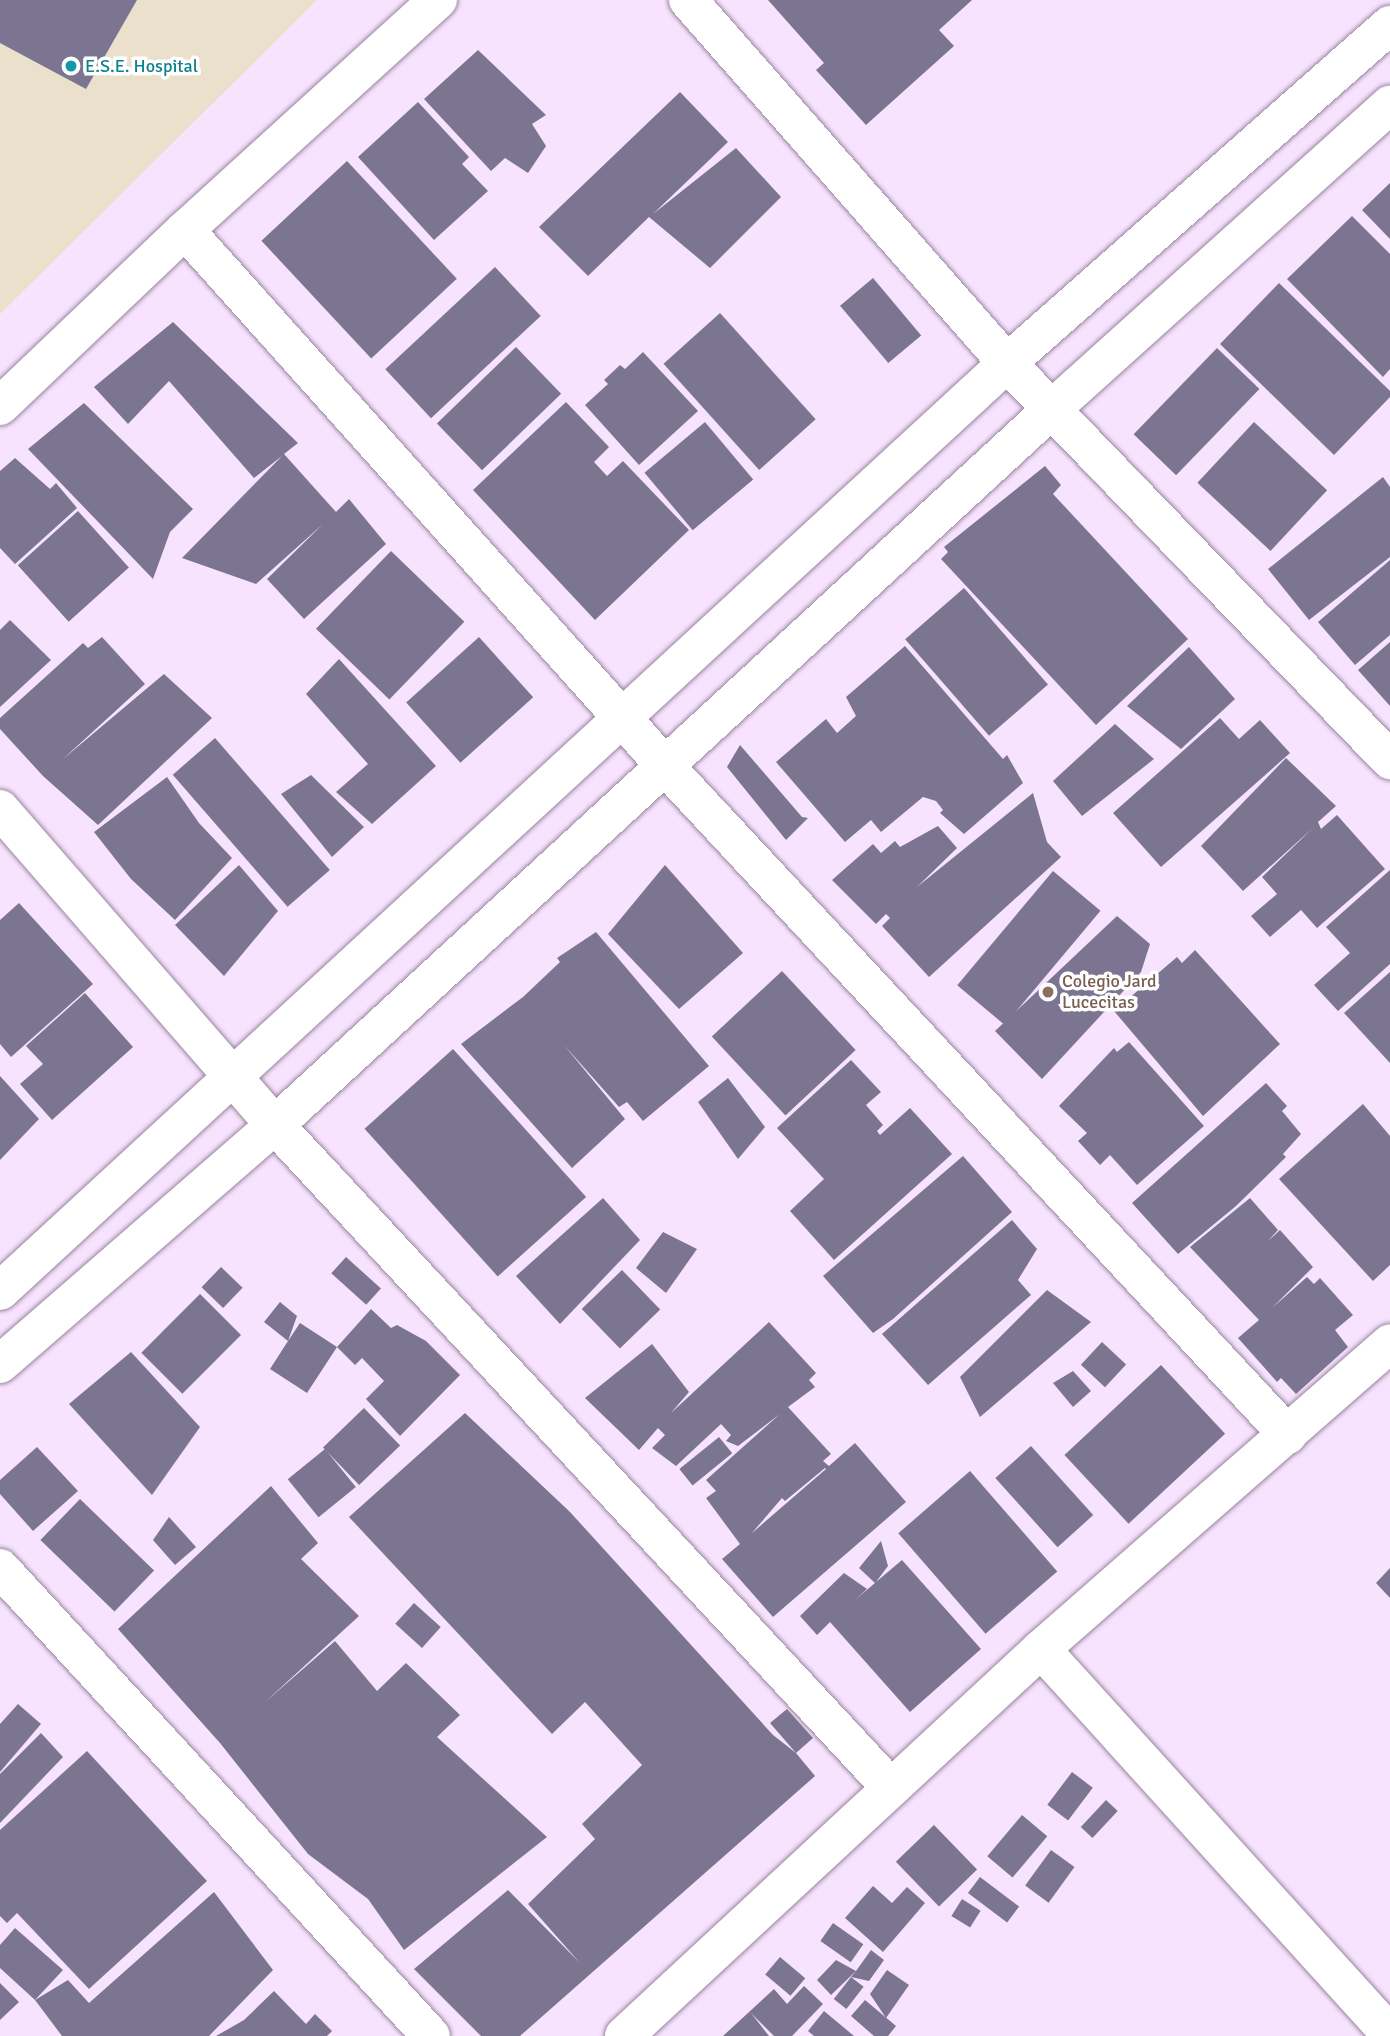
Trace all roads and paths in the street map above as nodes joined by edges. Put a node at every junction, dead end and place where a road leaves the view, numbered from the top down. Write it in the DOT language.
graph roads {
  1 [pos="438,0"];
  2 [pos="688,0"];
  3 [pos="1373,0"];
  4 [pos="1390,19"];
  5 [pos="1390,25"];
  6 [pos="1390,105"];
  7 [pos="185,230"];
  8 [pos="1007,363"];
  9 [pos="0,406"];
  10 [pos="1052,409"];
  11 [pos="624,720"];
  12 [pos="1390,760"];
  13 [pos="665,766"];
  14 [pos="0,809"];
  15 [pos="234,1076"];
  16 [pos="275,1125"];
  17 [pos="0,1291"];
  18 [pos="1390,1343"];
  19 [pos="0,1364"];
  20 [pos="1288,1435"];
  21 [pos="0,1568"];
  22 [pos="1041,1650"];
  23 [pos="891,1788"];
  24 [pos="1390,2034"];
  25 [pos="431,2036"];
  26 [pos="624,2036"];
  1 -- 7 [label="street"];
  2 -- 8 [label="street"];
  3 -- 4 [label="street"];
  5 -- 8 [label="street"];
  6 -- 10 [label="street"];
  7 -- 9 [label="street"];
  7 -- 11 [label="street"];
  8 -- 10 [label="street"];
  8 -- 11 [label="street"];
  10 -- 12 [label="street"];
  10 -- 13 [label="street"];
  11 -- 13 [label="street"];
  11 -- 15 [label="street"];
  13 -- 16 [label="street"];
  13 -- 20 [label="street"];
  14 -- 15 [label="street"];
  15 -- 16 [label="street"];
  15 -- 17 [label="street"];
  16 -- 19 [label="street"];
  16 -- 23 [label="street"];
  18 -- 20 [label="street"];
  20 -- 22 [label="street"];
  21 -- 25 [label="street"];
  22 -- 23 [label="street"];
  22 -- 24 [label="street"];
  23 -- 26 [label="street"];
}
